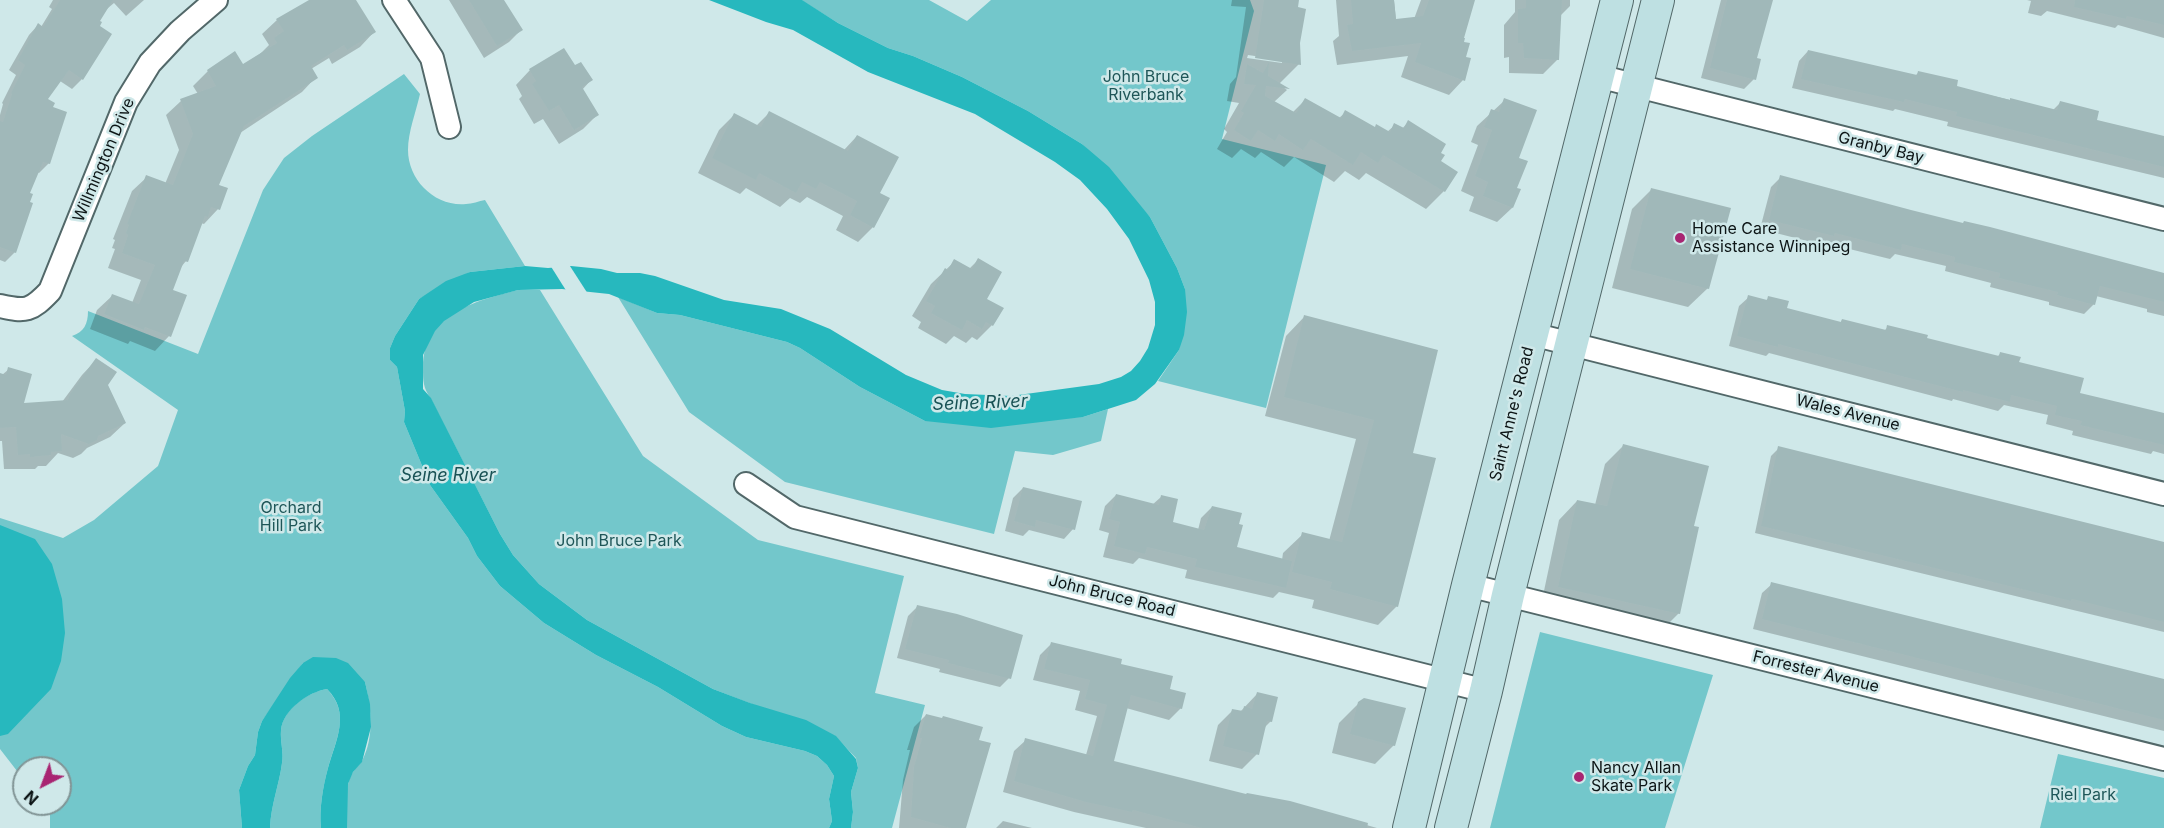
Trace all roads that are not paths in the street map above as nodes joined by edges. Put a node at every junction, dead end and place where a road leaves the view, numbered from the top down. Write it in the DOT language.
graph roads {
  1 [pos="216,0"];
  2 [pos="394,0"];
  3 [pos="1617,0"];
  4 [pos="1658,0"];
  5 [pos="1596,84"];
  6 [pos="1635,95"];
  7 [pos="448,127"];
  8 [pos="2164,219"];
  9 [pos="0,306"];
  10 [pos="1532,334"];
  11 [pos="1572,344"];
  12 [pos="746,484"];
  13 [pos="2164,494"];
  14 [pos="1468,585"];
  15 [pos="1508,595"];
  16 [pos="1446,680"];
  17 [pos="1486,691"];
  18 [pos="2164,759"];
  19 [pos="1409,828"];
  20 [pos="1451,828"];
  1 -- 9 [label="street, Willmington Drive"];
  2 -- 7 [label="street"];
  3 -- 5 [label="main road, Saint Anne's Road"];
  4 -- 6 [label="main road"];
  5 -- 6 [label="main road"];
  5 -- 10 [label="main road, Saint Anne's Road"];
  6 -- 8 [label="street, Granby Bay"];
  6 -- 11 [label="main road"];
  10 -- 11 [label="street, Wales Avenue"];
  10 -- 14 [label="main road, Saint Anne's Road"];
  11 -- 13 [label="street, Wales Avenue"];
  11 -- 15 [label="main road"];
  12 -- 16 [label="street, John Bruce Road"];
  14 -- 15 [label="street, Forrester Avenue"];
  14 -- 16 [label="main road, Saint Anne's Road"];
  15 -- 17 [label="main road"];
  15 -- 18 [label="street, Forrester Avenue"];
  16 -- 17 [label="street, John Bruce Road"];
  16 -- 19 [label="main road, Saint Anne's Road"];
  17 -- 20 [label="main road"];
}
